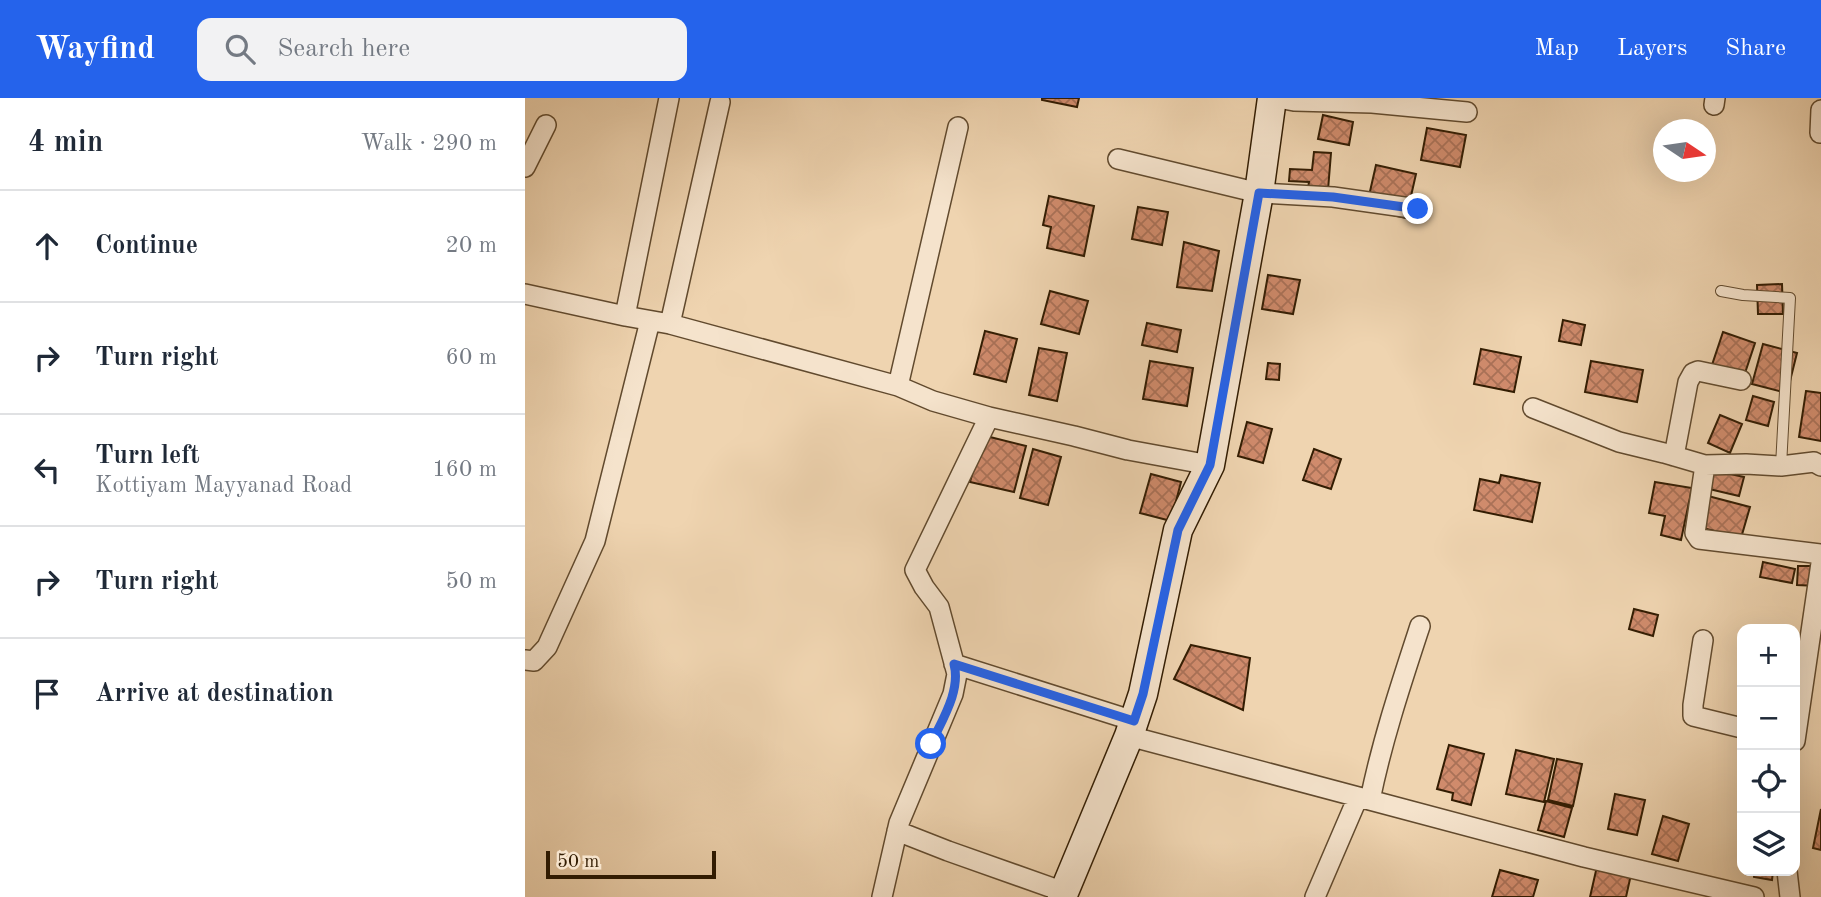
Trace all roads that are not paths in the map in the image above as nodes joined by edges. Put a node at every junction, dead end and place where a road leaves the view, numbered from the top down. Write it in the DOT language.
graph roads {
  1 [pos="669,98"];
  2 [pos="1272,98"];
  3 [pos="1278,98"];
  4 [pos="720,102"];
  5 [pos="1821,110"];
  6 [pos="1467,112"];
  7 [pos="546,125"];
  8 [pos="958,127"];
  9 [pos="1820,133"];
  10 [pos="1118,159"];
  11 [pos="525,167"];
  12 [pos="1259,193"];
  13 [pos="1418,209"];
  14 [pos="1721,291"];
  15 [pos="525,294"];
  16 [pos="625,316"];
  17 [pos="650,321"];
  18 [pos="670,324"];
  19 [pos="1741,380"];
  20 [pos="898,386"];
  21 [pos="1533,408"];
  22 [pos="989,417"];
  23 [pos="1674,456"];
  24 [pos="1210,465"];
  25 [pos="1705,465"];
  26 [pos="1781,466"];
  27 [pos="1821,466"];
  28 [pos="1821,554"];
  29 [pos="1821,563"];
  30 [pos="1420,626"];
  31 [pos="1703,640"];
  32 [pos="525,660"];
  33 [pos="954,664"];
  34 [pos="1814,667"];
  35 [pos="1800,722"];
  36 [pos="1737,727"];
  37 [pos="1131,729"];
  38 [pos="1364,799"];
  39 [pos="897,831"];
  40 [pos="1788,876"];
  41 [pos="1063,894"];
  42 [pos="882,897"];
  43 [pos="1315,897"];
  44 [pos="1754,897"];
  45 [pos="1790,897"];
  1 -- 16 [label="street"];
  2 -- 12 [label="street"];
  3 -- 6 [label="street"];
  4 -- 18 [label="street"];
  5 -- 9 [label="street"];
  7 -- 11 [label="street"];
  8 -- 20 [label="street"];
  10 -- 12 [label="street"];
  12 -- 13 [label="street"];
  12 -- 24 [label="street"];
  14 -- 26 [label="lane"];
  15 -- 16 [label="street"];
  16 -- 17 [label="street"];
  17 -- 18 [label="street"];
  17 -- 32 [label="street"];
  18 -- 20 [label="street"];
  19 -- 23 [label="street"];
  20 -- 22 [label="street"];
  21 -- 23 [label="street"];
  22 -- 24 [label="street"];
  22 -- 33 [label="street"];
  23 -- 25 [label="street"];
  24 -- 37 [label="street"];
  25 -- 26 [label="street"];
  25 -- 28 [label="street"];
  26 -- 27 [label="street"];
  29 -- 34 [label="street"];
  30 -- 38 [label="street"];
  31 -- 36 [label="street"];
  33 -- 37 [label="street"];
  33 -- 39 [label="street"];
  34 -- 35 [label="street"];
  37 -- 38 [label="street"];
  37 -- 41 [label="street"];
  38 -- 43 [label="street"];
  38 -- 44 [label="street"];
  39 -- 41 [label="street"];
  39 -- 42 [label="street"];
  40 -- 45 [label="street"];
}
